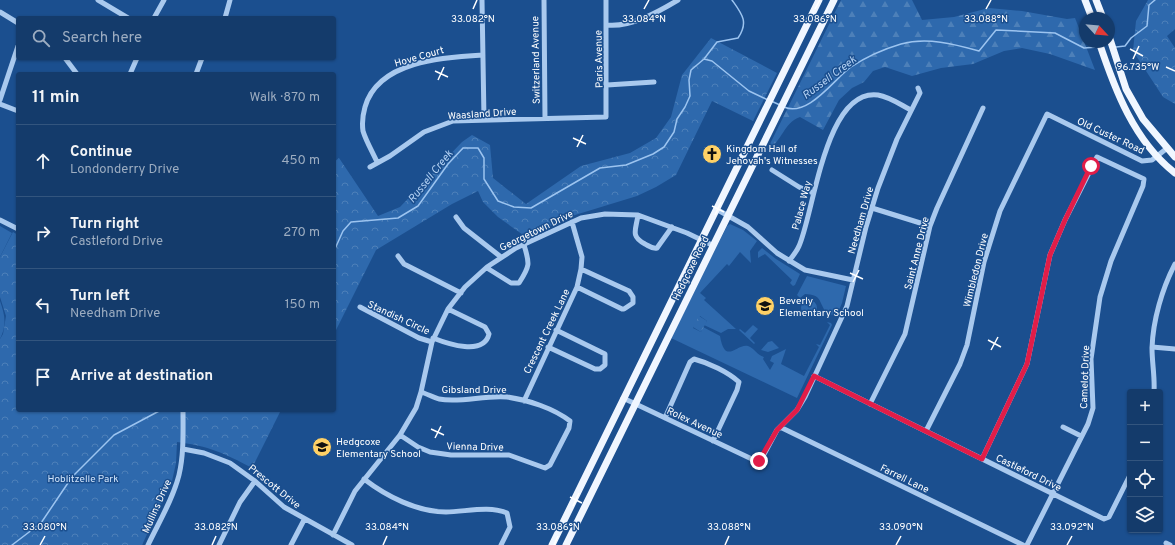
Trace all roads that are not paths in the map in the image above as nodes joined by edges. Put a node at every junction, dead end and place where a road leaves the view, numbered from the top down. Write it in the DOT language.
graph roads {
  1 [pos="98,0"];
  2 [pos="164,0"];
  3 [pos="230,0"];
  4 [pos="482,0"];
  5 [pos="544,0"];
  6 [pos="606,0"];
  7 [pos="678,0"];
  8 [pos="819,0"];
  9 [pos="834,0"];
  10 [pos="1085,0"];
  11 [pos="1096,0"];
  12 [pos="0,12"];
  13 [pos="1090,12"];
  14 [pos="1101,12"];
  15 [pos="125,16"];
  16 [pos="155,16"];
  17 [pos="226,16"];
  18 [pos="16,22"];
  19 [pos="606,25"];
  20 [pos="807,25"];
  21 [pos="818,31"];
  22 [pos="1102,48"];
  23 [pos="1113,48"];
  24 [pos="16,52"];
  25 [pos="483,55"];
  26 [pos="66,60"];
  27 [pos="136,60"];
  28 [pos="201,60"];
  29 [pos="76,72"];
  30 [pos="131,72"];
  31 [pos="197,72"];
  32 [pos="654,82"];
  33 [pos="607,85"];
  34 [pos="918,88"];
  35 [pos="1126,89"];
  36 [pos="1118,94"];
  37 [pos="0,100"];
  38 [pos="0,104"];
  39 [pos="983,108"];
  40 [pos="16,110"];
  41 [pos="912,110"];
  42 [pos="1047,114"];
  43 [pos="606,116"];
  44 [pos="545,119"];
  45 [pos="484,120"];
  46 [pos="1166,149"];
  47 [pos="1158,156"];
  48 [pos="1175,158"];
  49 [pos="377,162"];
  50 [pos="370,166"];
  51 [pos="772,170"];
  52 [pos="1175,173"];
  53 [pos="813,193"];
  54 [pos="872,208"];
  55 [pos="716,209"];
  56 [pos="727,215"];
  57 [pos="638,216"];
  58 [pos="456,217"];
  59 [pos="0,220"];
  60 [pos="572,222"];
  61 [pos="930,226"];
  62 [pos="16,227"];
  63 [pos="672,227"];
  64 [pos="701,240"];
  65 [pos="524,245"];
  66 [pos="712,245"];
  67 [pos="398,256"];
  68 [pos="501,257"];
  69 [pos="789,261"];
  70 [pos="1175,264"];
  71 [pos="487,268"];
  72 [pos="581,269"];
  73 [pos="853,280"];
  74 [pos="577,287"];
  75 [pos="461,293"];
  76 [pos="360,308"];
  77 [pos="448,309"];
  78 [pos="556,330"];
  79 [pos="432,340"];
  80 [pos="548,347"];
  81 [pos="1152,347"];
  82 [pos="1175,349"];
  83 [pos="814,376"];
  84 [pos="1154,389"];
  85 [pos="422,392"];
  86 [pos="624,398"];
  87 [pos="524,401"];
  88 [pos="635,404"];
  89 [pos="870,404"];
  90 [pos="183,412"];
  91 [pos="665,418"];
  92 [pos="570,421"];
  93 [pos="1063,427"];
  94 [pos="780,428"];
  95 [pos="926,431"];
  96 [pos="400,435"];
  97 [pos="1081,436"];
  98 [pos="713,441"];
  99 [pos="182,449"];
  100 [pos="982,459"];
  101 [pos="759,461"];
  102 [pos="364,479"];
  103 [pos="255,481"];
  104 [pos="1127,481"];
  105 [pos="1053,494"];
  106 [pos="304,520"];
  107 [pos="333,535"];
  108 [pos="148,545"];
  109 [pos="219,545"];
  110 [pos="291,545"];
  111 [pos="352,545"];
  112 [pos="501,545"];
  113 [pos="552,545"];
  114 [pos="566,545"];
  115 [pos="1023,545"];
  116 [pos="1027,545"];
  1 -- 15 [label="street"];
  2 -- 16 [label="street"];
  3 -- 17 [label="street"];
  4 -- 25 [label="street"];
  5 -- 44 [label="street, Switzerland Avenue"];
  6 -- 19 [label="street, Paris Avenue"];
  7 -- 19 [label="street"];
  8 -- 20 [label="main road, Hedgcoxe Road"];
  9 -- 21 [label="main road, Hedgcoxe Road"];
  10 -- 13 [label="main road"];
  11 -- 14 [label="main road"];
  12 -- 18 [label="street"];
  19 -- 33 [label="street, Paris Avenue"];
  20 -- 21 [label="main road"];
  20 -- 55 [label="main road, Hedgcoxe Road"];
  21 -- 56 [label="main road, Hedgcoxe Road"];
  22 -- 36 [label="main road"];
  23 -- 35 [label="main road"];
  24 -- 37 [label="street"];
  25 -- 45 [label="street"];
  25 -- 49 [label="street, Hove Court"];
  26 -- 29 [label="street"];
  27 -- 30 [label="street"];
  28 -- 31 [label="street"];
  32 -- 33 [label="street"];
  33 -- 43 [label="street, Paris Avenue"];
  34 -- 41 [label="street, Needham Drive"];
  35 -- 36 [label="main road"];
  35 -- 46 [label="main road"];
  36 -- 47 [label="main road"];
  38 -- 40 [label="street"];
  39 -- 61 [label="street, Saint Anne Drive"];
  41 -- 53 [label="street, Palace Way"];
  41 -- 54 [label="street, Needham Drive"];
  42 -- 47 [label="street, Old Custer Road"];
  42 -- 95 [label="street, Wimbledon Drive"];
  43 -- 44 [label="street, Waasland Drive"];
  44 -- 45 [label="street, Waasland Drive"];
  45 -- 49 [label="street, Waasland Drive"];
  46 -- 47 [label="street, Old Custer Road"];
  46 -- 48 [label="main road"];
  47 -- 52 [label="main road"];
  49 -- 50 [label="street, Waasland Drive"];
  51 -- 53 [label="street"];
  53 -- 69 [label="street, Palace Way"];
  54 -- 61 [label="street"];
  54 -- 73 [label="street, Needham Drive"];
  55 -- 56 [label="street"];
  55 -- 64 [label="main road, Hedgcoxe Road"];
  56 -- 66 [label="main road, Hedgcoxe Road"];
  56 -- 69 [label="street"];
  57 -- 60 [label="street, Georgetown Drive"];
  57 -- 63 [label="street, Georgetown Drive"];
  57 -- 63 [label="street"];
  58 -- 68 [label="street"];
  59 -- 62 [label="street"];
  60 -- 65 [label="street, Georgetown Drive"];
  60 -- 72 [label="street, Crescent Creek Lane"];
  61 -- 89 [label="street, Saint Anne Drive"];
  63 -- 64 [label="street, Georgetown Drive"];
  64 -- 66 [label="street, Georgetown Drive"];
  64 -- 86 [label="main road, Hedgcoxe Road"];
  65 -- 68 [label="street, Georgetown Drive"];
  65 -- 71 [label="street"];
  66 -- 88 [label="main road, Hedgcoxe Road"];
  67 -- 75 [label="street"];
  68 -- 71 [label="street, Georgetown Drive"];
  69 -- 73 [label="street"];
  70 -- 81 [label="street"];
  71 -- 75 [label="street, Georgetown Drive"];
  72 -- 74 [label="street, Crescent Creek Lane"];
  72 -- 74 [label="street"];
  73 -- 83 [label="street, Needham Drive"];
  74 -- 78 [label="street, Crescent Creek Lane"];
  75 -- 77 [label="street, Georgetown Drive"];
  76 -- 79 [label="street, Standish Circle"];
  77 -- 79 [label="street, Georgetown Drive"];
  77 -- 79 [label="street, Standish Circle"];
  78 -- 80 [label="street, Crescent Creek Lane"];
  78 -- 80 [label="street"];
  79 -- 85 [label="street, Georgetown Drive"];
  80 -- 87 [label="street, Crescent Creek Lane"];
  81 -- 82 [label="street"];
  81 -- 84 [label="street"];
  83 -- 89 [label="street, Castleford Drive"];
  83 -- 94 [label="street, Needham Drive"];
  85 -- 87 [label="street, Gibsland Drive"];
  85 -- 96 [label="street, Georgetown Drive"];
  86 -- 88 [label="street, Rolex Avenue"];
  86 -- 113 [label="main road, Hedgcoxe Road"];
  87 -- 92 [label="street, Gibsland Drive"];
  88 -- 91 [label="street, Rolex Avenue"];
  88 -- 114 [label="main road, Hedgcoxe Road"];
  89 -- 95 [label="street, Castleford Drive"];
  90 -- 99 [label="street, Mullins Drive"];
  91 -- 98 [label="street, Rolex Avenue"];
  91 -- 98 [label="street"];
  92 -- 96 [label="street, Vienna Drive"];
  93 -- 97 [label="street"];
  94 -- 101 [label="street, Needham Drive"];
  94 -- 115 [label="street, Farrell Lane"];
  95 -- 100 [label="street, Castleford Drive"];
  96 -- 102 [label="street, Georgetown Drive"];
  97 -- 100 [label="street, Camelot Drive"];
  97 -- 105 [label="street, Camelot Drive"];
  98 -- 101 [label="street, Rolex Avenue"];
  99 -- 103 [label="street, Prescott Drive"];
  99 -- 108 [label="street, Mullins Drive"];
  100 -- 105 [label="street, Castleford Drive"];
  102 -- 107 [label="street, Georgetown Drive"];
  102 -- 112 [label="street"];
  103 -- 106 [label="street, Prescott Drive"];
  103 -- 109 [label="street"];
  104 -- 105 [label="street, Castleford Drive"];
  105 -- 116 [label="street, Camelot Drive"];
  106 -- 107 [label="street, Prescott Drive"];
  106 -- 110 [label="street"];
  107 -- 111 [label="street, Prescott Drive"];
}
